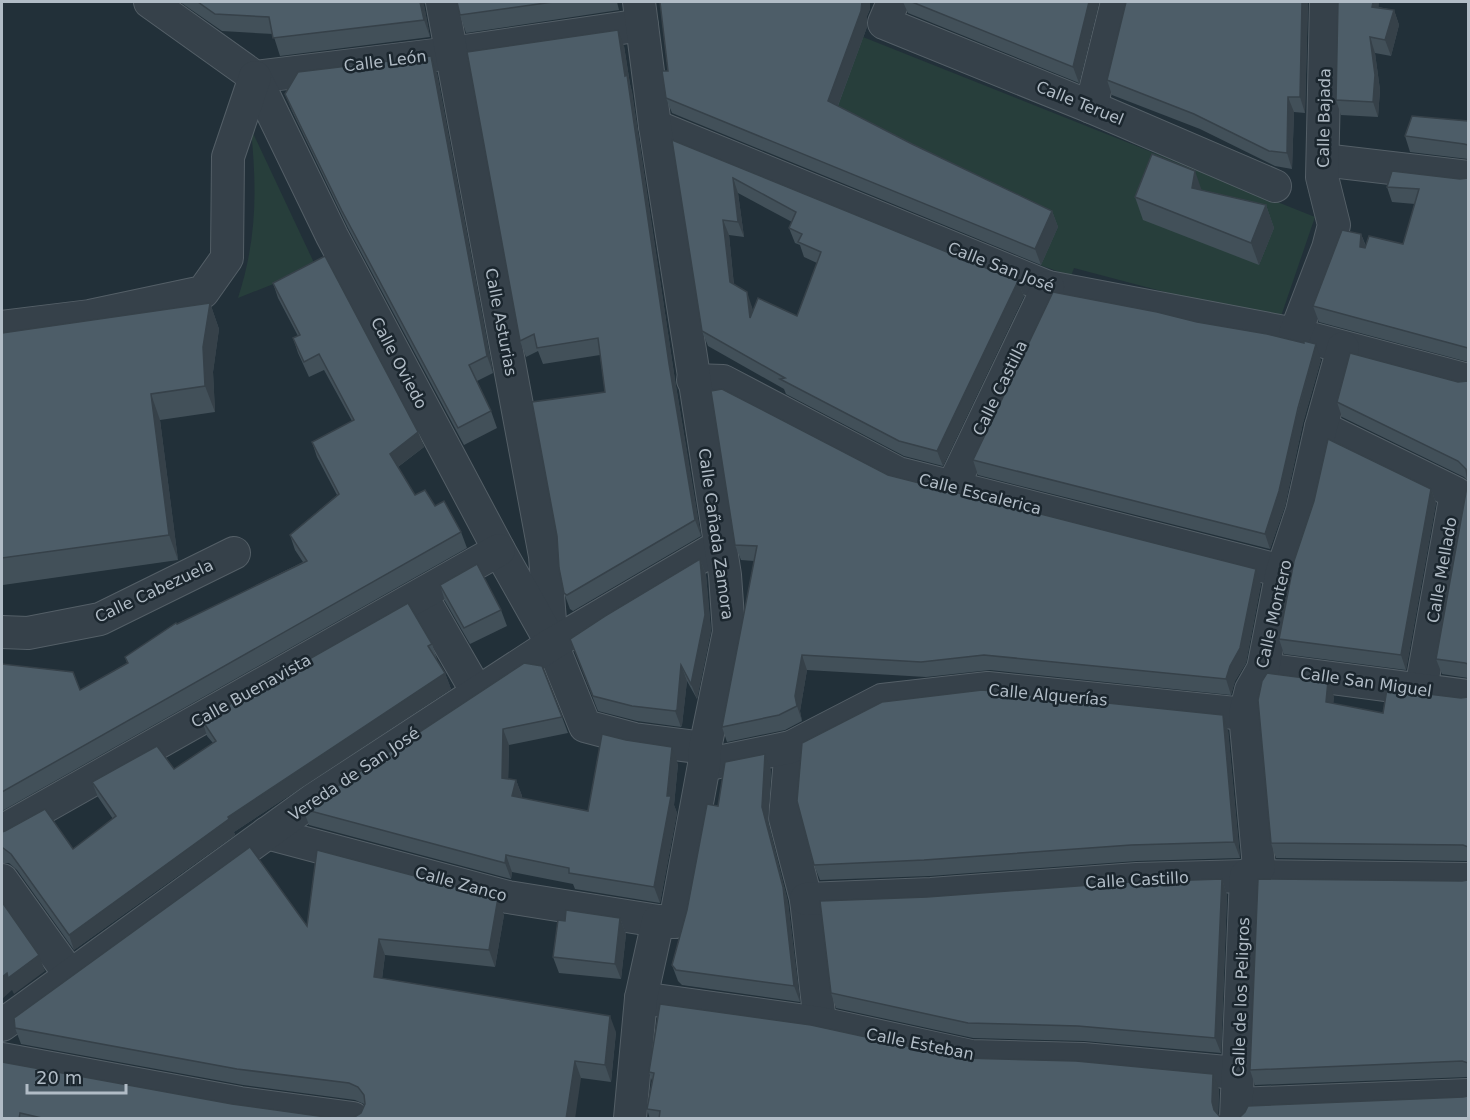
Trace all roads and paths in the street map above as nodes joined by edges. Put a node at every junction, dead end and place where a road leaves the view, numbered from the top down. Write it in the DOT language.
graph roads {
  1 [pos="150,2"];
  2 [pos="442,2"];
  3 [pos="1117,2"];
  4 [pos="1326,2"];
  5 [pos="889,12"];
  6 [pos="640,13"];
  7 [pos="451,53"];
  8 [pos="255,77"];
  9 [pos="1091,107"];
  10 [pos="655,126"];
  11 [pos="1323,159"];
  12 [pos="1468,177"];
  13 [pos="1275,186"];
  14 [pos="1048,287"];
  15 [pos="2,327"];
  16 [pos="1295,334"];
  17 [pos="1343,348"];
  18 [pos="693,380"];
  19 [pos="1468,380"];
  20 [pos="1321,427"];
  21 [pos="952,488"];
  22 [pos="721,545"];
  23 [pos="499,550"];
  24 [pos="234,553"];
  25 [pos="1282,571"];
  26 [pos="421,595"];
  27 [pos="2,632"];
  28 [pos="552,644"];
  29 [pos="1263,669"];
  30 [pos="1422,689"];
  31 [pos="477,692"];
  32 [pos="1468,696"];
  33 [pos="1245,714"];
  34 [pos="790,747"];
  35 [pos="704,756"];
  36 [pos="2,831"];
  37 [pos="267,833"];
  38 [pos="1246,876"];
  39 [pos="1468,879"];
  40 [pos="2,880"];
  41 [pos="806,899"];
  42 [pos="658,921"];
  43 [pos="70,975"];
  44 [pos="641,998"];
  45 [pos="820,1023"];
  46 [pos="2,1025"];
  47 [pos="2,1059"];
  48 [pos="1237,1073"];
  49 [pos="1468,1095"];
  50 [pos="238,1111"];
  51 [pos="1236,1111"];
  52 [pos="353,1119"];
  53 [pos="630,1119"];
  1 -- 8 [label="street"];
  2 -- 7 [label="street, Calle Asturias"];
  3 -- 9 [label="street"];
  4 -- 11 [label="street, Calle Bajada"];
  5 -- 9 [label="street, Calle Teruel"];
  6 -- 7 [label="street, Calle León"];
  6 -- 10 [label="street, Calle Cañada Zamora"];
  7 -- 8 [label="street, Calle León"];
  7 -- 28 [label="street, Calle Asturias"];
  8 -- 15 [label="street"];
  8 -- 23 [label="street, Calle Oviedo"];
  9 -- 13 [label="street, Calle Teruel"];
  10 -- 14 [label="street, Calle San José"];
  10 -- 18 [label="street, Calle Cañada Zamora"];
  11 -- 12 [label="street"];
  11 -- 16 [label="street, Calle Bajada"];
  14 -- 16 [label="street, Calle San José"];
  14 -- 21 [label="street, Calle Castilla"];
  16 -- 17 [label="street, Calle San José"];
  17 -- 19 [label="street, Calle San José"];
  17 -- 20 [label="street, Calle Montero"];
  18 -- 21 [label="street, Calle Escalerica"];
  18 -- 22 [label="street, Calle Cañada Zamora"];
  20 -- 25 [label="street, Calle Montero"];
  20 -- 30 [label="street, Calle Mellado"];
  21 -- 25 [label="street, Calle Escalerica"];
  22 -- 28 [label="street, Vereda de San José"];
  22 -- 35 [label="street, Calle Cañada Zamora"];
  23 -- 26 [label="street, Calle Buenavista"];
  23 -- 28 [label="street, Calle Oviedo"];
  24 -- 27 [label="street, Calle Cabezuela"];
  25 -- 29 [label="street, Calle Montero"];
  26 -- 31 [label="street"];
  26 -- 36 [label="street, Calle Buenavista"];
  28 -- 31 [label="street, Vereda de San José"];
  28 -- 35 [label="street, Calle Alquerías"];
  29 -- 30 [label="street, Calle San Miguel"];
  29 -- 33 [label="street, Calle Montero"];
  30 -- 32 [label="street, Calle San Miguel"];
  31 -- 37 [label="street, Vereda de San José"];
  33 -- 34 [label="street, Calle Alquerías"];
  33 -- 38 [label="street, Calle Montero"];
  34 -- 35 [label="street, Calle Alquerías"];
  34 -- 41 [label="street"];
  35 -- 42 [label="street, Calle Cañada Zamora"];
  37 -- 42 [label="street, Calle Zanco"];
  37 -- 43 [label="street, Vereda de San José"];
  38 -- 39 [label="street, Calle Castillo"];
  38 -- 41 [label="street, Calle Castillo"];
  38 -- 48 [label="street, Calle de los Peligros"];
  40 -- 43 [label="street"];
  41 -- 45 [label="street"];
  42 -- 44 [label="street"];
  43 -- 46 [label="street, Vereda de San José"];
  44 -- 45 [label="street, Calle Esteban"];
  44 -- 53 [label="street"];
  45 -- 48 [label="street, Calle Esteban"];
  47 -- 50 [label="street"];
  48 -- 51 [label="street, Calle de los Peligros"];
  49 -- 51 [label="street"];
  50 -- 52 [label="street"];
}
